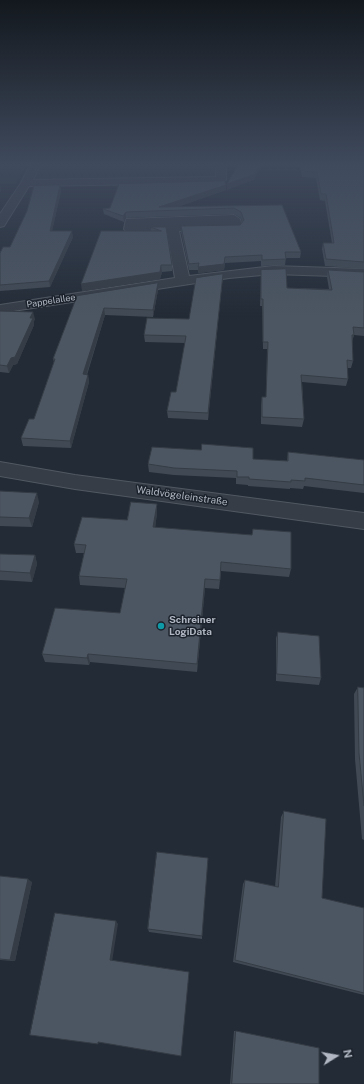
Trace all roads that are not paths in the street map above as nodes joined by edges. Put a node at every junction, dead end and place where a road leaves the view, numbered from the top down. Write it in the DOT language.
graph roads {
  1 [pos="172,228"];
  2 [pos="364,272"];
  3 [pos="183,282"];
  4 [pos="0,309"];
  5 [pos="0,469"];
  6 [pos="364,520"];
  1 -- 1 [label="street"];
  1 -- 3 [label="street"];
  2 -- 3 [label="street, Pappelallee"];
  3 -- 4 [label="street, Pappelallee"];
  5 -- 6 [label="street, Waldvögeleinstraße"];
}
